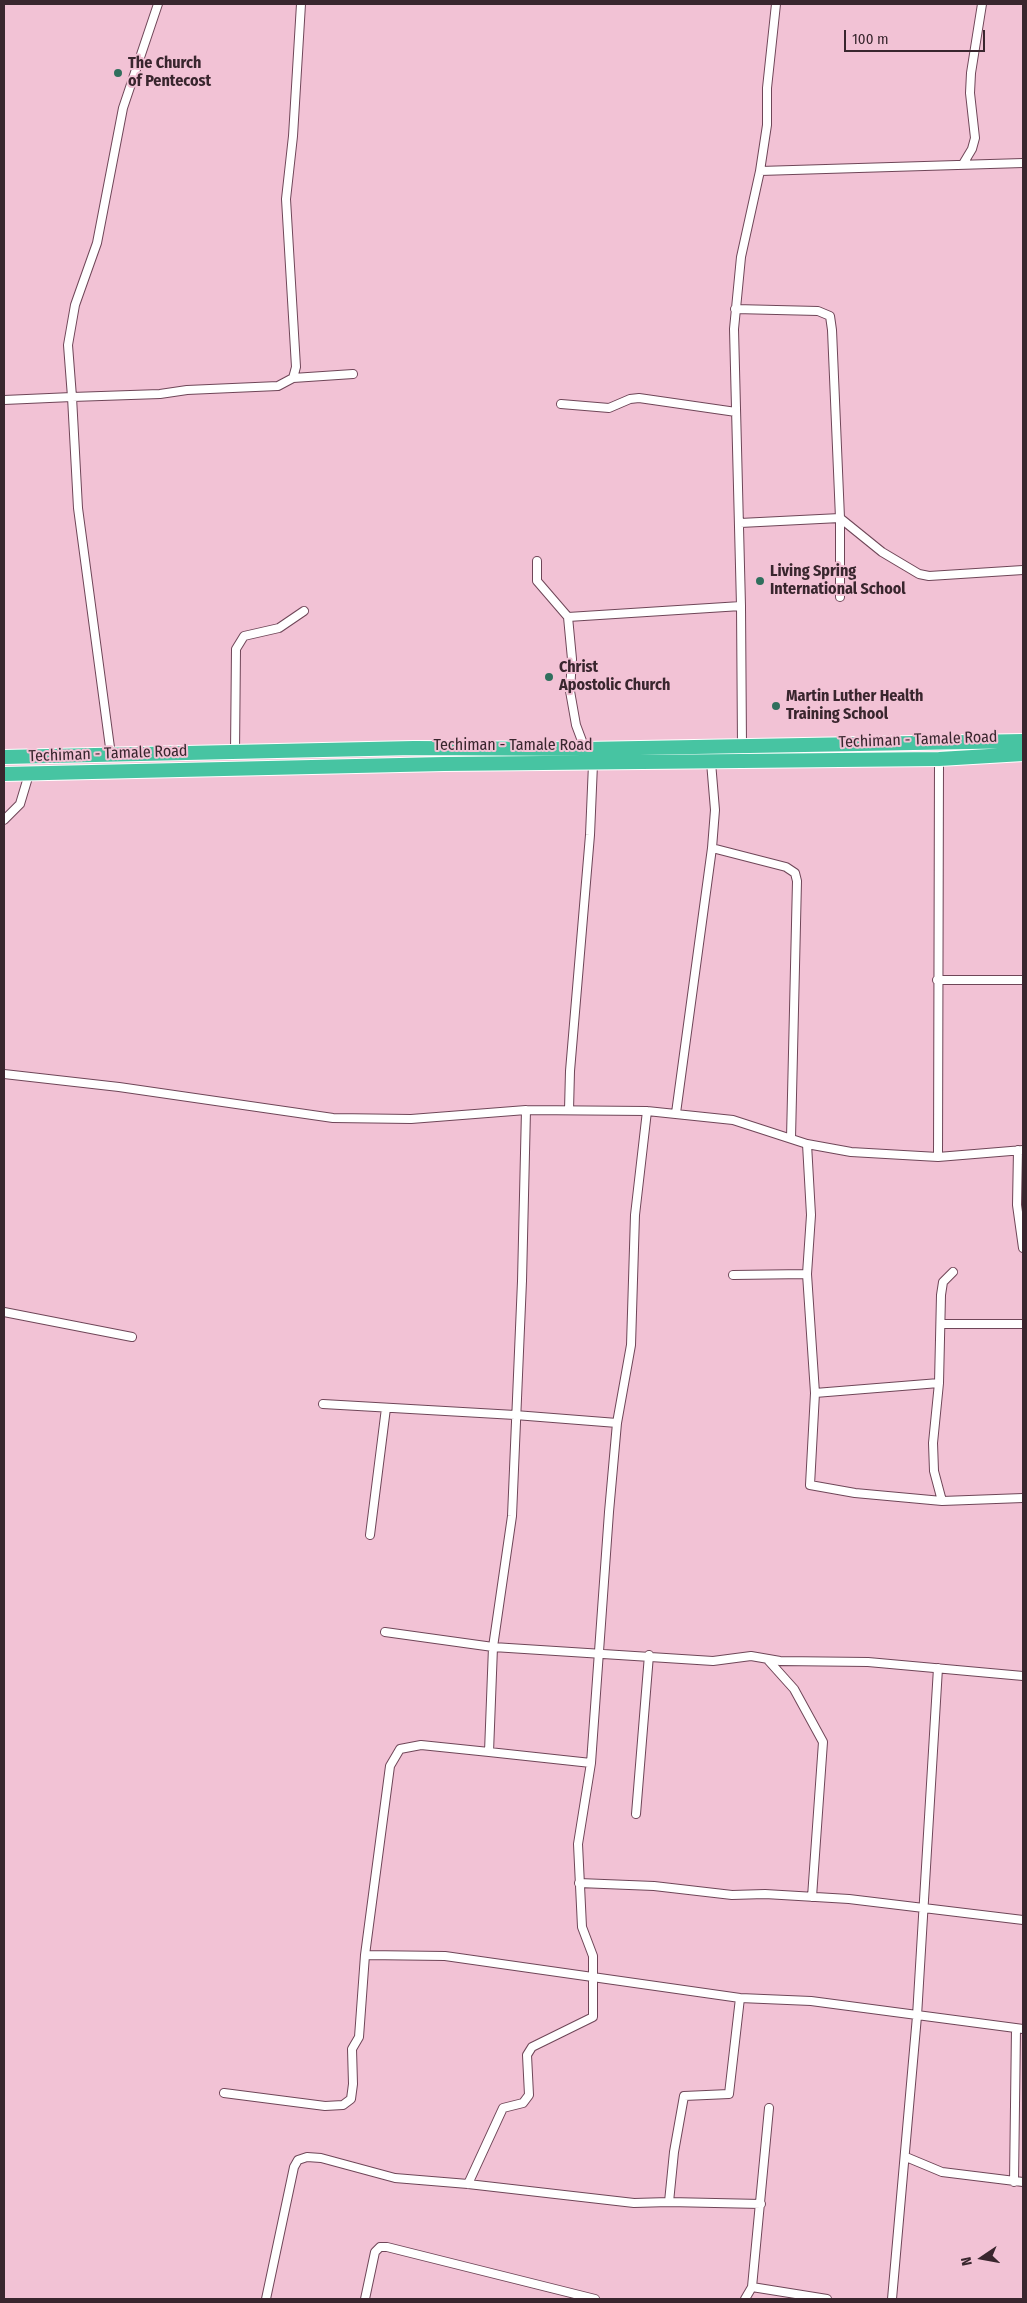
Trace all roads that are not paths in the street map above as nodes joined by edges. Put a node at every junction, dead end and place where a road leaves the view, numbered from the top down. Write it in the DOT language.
graph roads {
  1 [pos="158,4"];
  2 [pos="301,4"];
  3 [pos="776,4"];
  4 [pos="982,4"];
  5 [pos="1023,163"];
  6 [pos="963,164"];
  7 [pos="760,171"];
  8 [pos="735,308"];
  9 [pos="353,374"];
  10 [pos="292,378"];
  11 [pos="72,397"];
  12 [pos="4,400"];
  13 [pos="561,404"];
  14 [pos="736,412"];
  15 [pos="840,518"];
  16 [pos="740,523"];
  17 [pos="537,561"];
  18 [pos="1023,570"];
  19 [pos="840,597"];
  20 [pos="741,606"];
  21 [pos="304,611"];
  22 [pos="568,617"];
  23 [pos="1023,741"];
  24 [pos="742,746"];
  25 [pos="585,749"];
  26 [pos="235,752"];
  27 [pos="1023,754"];
  28 [pos="111,755"];
  29 [pos="4,757"];
  30 [pos="939,759"];
  31 [pos="711,762"];
  32 [pos="593,764"];
  33 [pos="4,774"];
  34 [pos="29,774"];
  35 [pos="4,820"];
  36 [pos="712,848"];
  37 [pos="938,980"];
  38 [pos="1023,980"];
  39 [pos="4,1074"];
  40 [pos="526,1110"];
  41 [pos="569,1110"];
  42 [pos="647,1112"];
  43 [pos="676,1113"];
  44 [pos="792,1138"];
  45 [pos="808,1144"];
  46 [pos="1021,1150"];
  47 [pos="938,1156"];
  48 [pos="1023,1248"];
  49 [pos="953,1272"];
  50 [pos="807,1274"];
  51 [pos="733,1275"];
  52 [pos="4,1312"];
  53 [pos="941,1324"];
  54 [pos="1023,1324"];
  55 [pos="132,1337"];
  56 [pos="939,1383"];
  57 [pos="815,1393"];
  58 [pos="323,1404"];
  59 [pos="386,1408"];
  60 [pos="515,1415"];
  61 [pos="617,1423"];
  62 [pos="1023,1498"];
  63 [pos="942,1501"];
  64 [pos="370,1535"];
  65 [pos="385,1632"];
  66 [pos="493,1647"];
  67 [pos="600,1653"];
  68 [pos="649,1655"];
  69 [pos="768,1660"];
  70 [pos="938,1668"];
  71 [pos="1023,1676"];
  72 [pos="489,1752"];
  73 [pos="591,1763"];
  74 [pos="636,1814"];
  75 [pos="580,1882"];
  76 [pos="812,1897"];
  77 [pos="923,1909"];
  78 [pos="1023,1920"];
  79 [pos="365,1955"];
  80 [pos="594,1979"];
  81 [pos="740,1998"];
  82 [pos="917,2016"];
  83 [pos="1020,2029"];
  84 [pos="224,2093"];
  85 [pos="769,2108"];
  86 [pos="906,2157"];
  87 [pos="1014,2182"];
  88 [pos="1023,2182"];
  89 [pos="468,2184"];
  90 [pos="669,2202"];
  91 [pos="761,2204"];
  92 [pos="752,2288"];
  93 [pos="266,2299"];
  94 [pos="365,2299"];
  95 [pos="595,2299"];
  96 [pos="745,2299"];
  97 [pos="827,2299"];
  98 [pos="892,2299"];
  1 -- 11 [label="street"];
  2 -- 10 [label="street"];
  3 -- 7 [label="street"];
  4 -- 6 [label="street"];
  5 -- 6 [label="street"];
  6 -- 7 [label="street"];
  7 -- 8 [label="street"];
  8 -- 14 [label="street"];
  8 -- 15 [label="street"];
  9 -- 10 [label="street"];
  10 -- 11 [label="street"];
  11 -- 12 [label="street"];
  11 -- 28 [label="street"];
  13 -- 14 [label="street"];
  14 -- 16 [label="street"];
  15 -- 16 [label="street"];
  15 -- 18 [label="street"];
  15 -- 19 [label="street"];
  16 -- 20 [label="street"];
  17 -- 22 [label="street"];
  20 -- 22 [label="street"];
  20 -- 24 [label="street"];
  21 -- 26 [label="street"];
  22 -- 25 [label="street"];
  23 -- 24 [label="highway, Techiman - Tamale Road"];
  24 -- 25 [label="highway, Techiman - Tamale Road"];
  25 -- 26 [label="highway, Techiman - Tamale Road"];
  26 -- 28 [label="highway, Techiman - Tamale Road"];
  27 -- 30 [label="highway, Techiman - Tamale Road"];
  28 -- 29 [label="highway, Techiman - Tamale Road"];
  30 -- 31 [label="highway, Techiman - Tamale Road"];
  30 -- 37 [label="street"];
  31 -- 32 [label="highway, Techiman - Tamale Road"];
  31 -- 36 [label="street"];
  32 -- 34 [label="highway, Techiman - Tamale Road"];
  32 -- 41 [label="street"];
  33 -- 34 [label="highway, Techiman - Tamale Road"];
  34 -- 35 [label="street"];
  36 -- 43 [label="street"];
  36 -- 44 [label="street"];
  37 -- 38 [label="street"];
  37 -- 47 [label="street"];
  39 -- 40 [label="street"];
  40 -- 41 [label="street"];
  40 -- 60 [label="street"];
  41 -- 42 [label="street"];
  42 -- 43 [label="street"];
  42 -- 61 [label="street"];
  43 -- 44 [label="street"];
  44 -- 45 [label="street"];
  45 -- 47 [label="street"];
  45 -- 50 [label="street"];
  46 -- 47 [label="street"];
  46 -- 48 [label="street"];
  49 -- 53 [label="street"];
  50 -- 51 [label="street"];
  50 -- 57 [label="street"];
  52 -- 55 [label="street"];
  53 -- 54 [label="street"];
  53 -- 56 [label="street"];
  56 -- 57 [label="street"];
  56 -- 63 [label="street"];
  57 -- 63 [label="street"];
  58 -- 59 [label="street"];
  59 -- 60 [label="street"];
  59 -- 64 [label="street"];
  60 -- 61 [label="street"];
  60 -- 66 [label="street"];
  61 -- 67 [label="street"];
  62 -- 63 [label="street"];
  65 -- 66 [label="street"];
  66 -- 67 [label="street"];
  66 -- 72 [label="street"];
  67 -- 68 [label="street"];
  67 -- 73 [label="street"];
  68 -- 69 [label="street"];
  68 -- 74 [label="street"];
  69 -- 70 [label="street"];
  69 -- 76 [label="street"];
  70 -- 71 [label="street"];
  70 -- 77 [label="street"];
  72 -- 73 [label="street"];
  72 -- 79 [label="street"];
  73 -- 75 [label="street"];
  75 -- 76 [label="street"];
  75 -- 80 [label="street"];
  76 -- 77 [label="street"];
  77 -- 78 [label="street"];
  77 -- 82 [label="street"];
  79 -- 80 [label="street"];
  79 -- 84 [label="street"];
  80 -- 81 [label="street"];
  80 -- 89 [label="street"];
  81 -- 82 [label="street"];
  81 -- 90 [label="street"];
  82 -- 83 [label="street"];
  82 -- 86 [label="street"];
  83 -- 87 [label="street"];
  85 -- 91 [label="street"];
  86 -- 87 [label="street"];
  86 -- 98 [label="street"];
  87 -- 88 [label="street"];
  89 -- 90 [label="street"];
  89 -- 93 [label="street"];
  90 -- 91 [label="street"];
  91 -- 92 [label="street"];
  92 -- 96 [label="street"];
  92 -- 97 [label="street"];
  94 -- 95 [label="street"];
}
